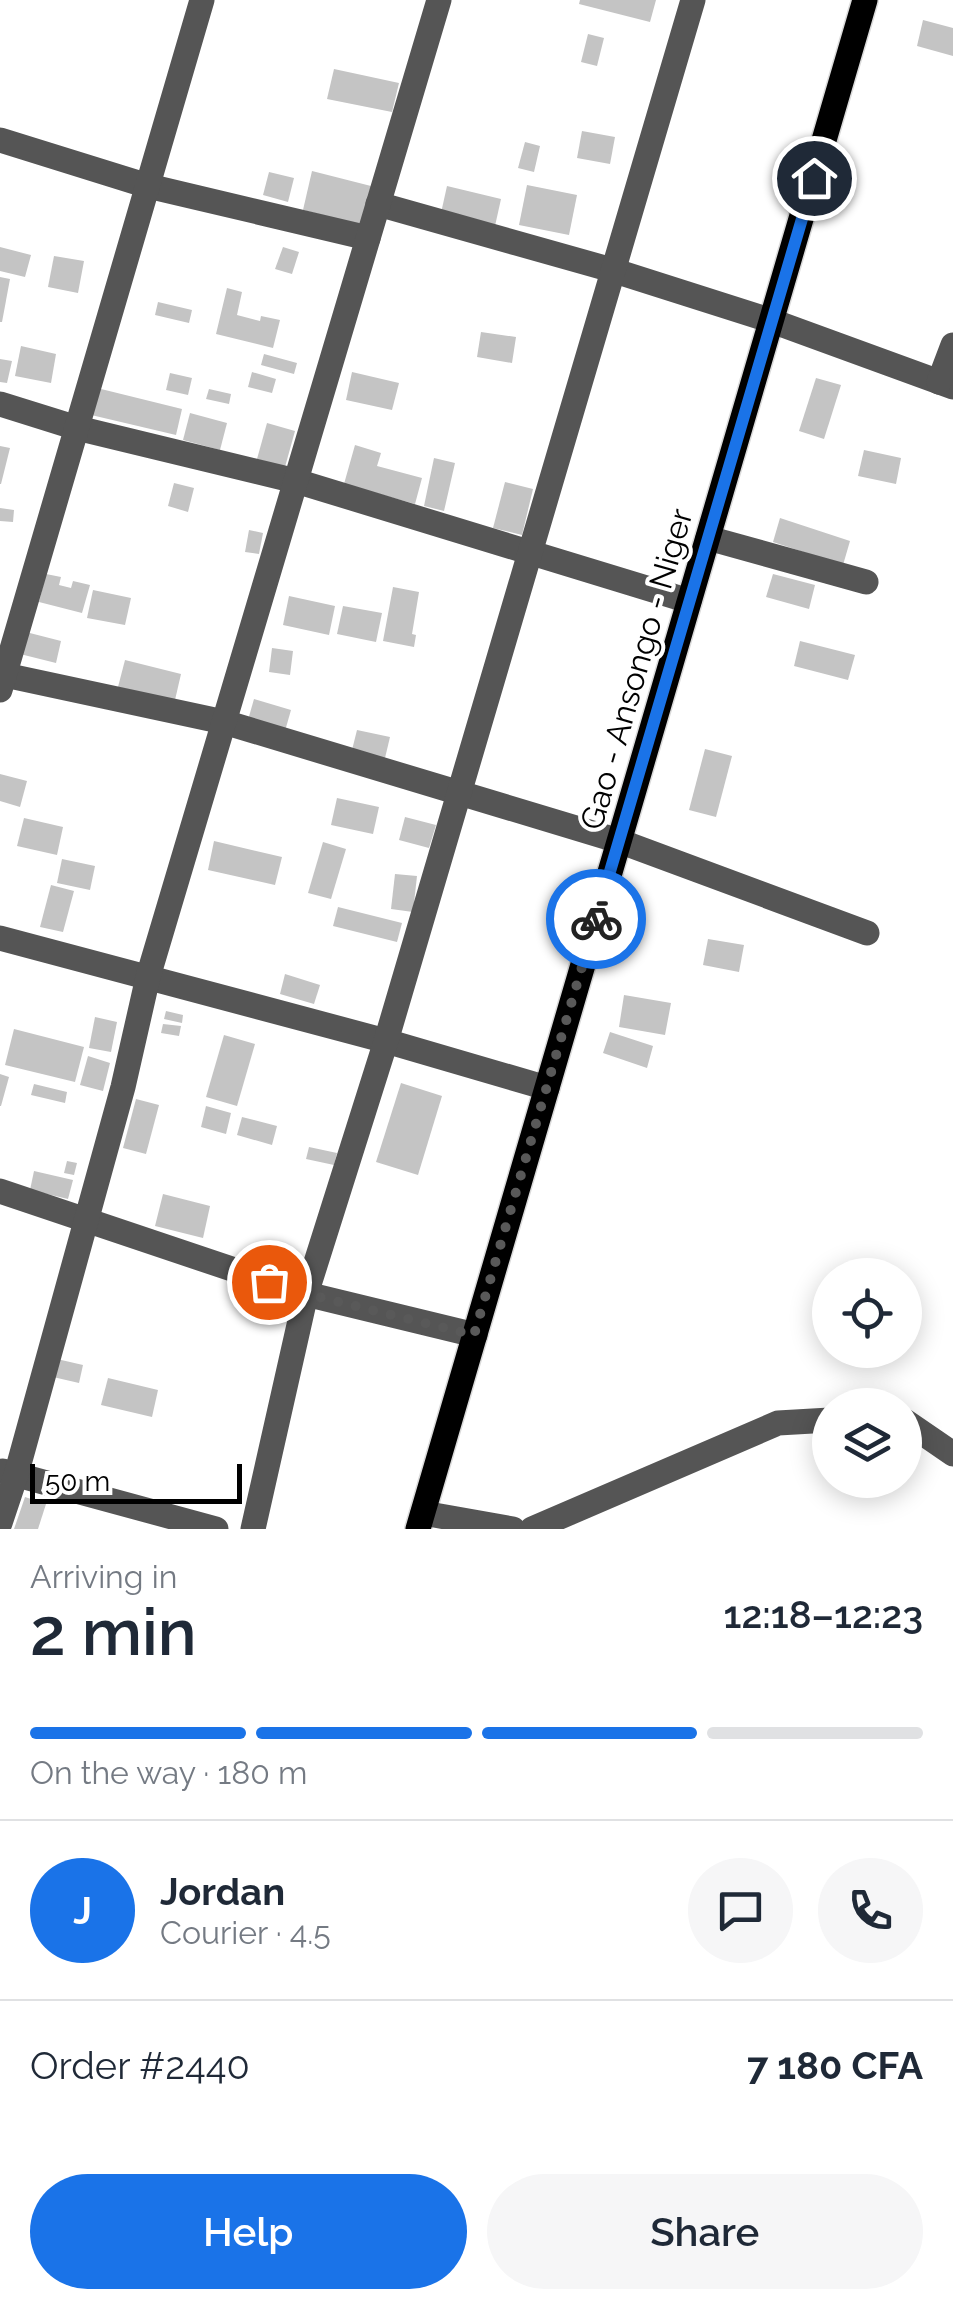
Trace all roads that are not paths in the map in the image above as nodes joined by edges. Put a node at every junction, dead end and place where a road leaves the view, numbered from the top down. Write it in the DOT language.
graph roads {
  1 [pos="202,0"];
  2 [pos="439,0"];
  3 [pos="693,0"];
  4 [pos="866,0"];
  5 [pos="0,140"];
  6 [pos="148,186"];
  7 [pos="378,204"];
  8 [pos="368,238"];
  9 [pos="612,270"];
  10 [pos="772,320"];
  11 [pos="953,346"];
  12 [pos="946,385"];
  13 [pos="0,404"];
  14 [pos="77,428"];
  15 [pos="296,481"];
  16 [pos="708,538"];
  17 [pos="529,552"];
  18 [pos="866,582"];
  19 [pos="689,601"];
  20 [pos="1,680"];
  21 [pos="224,722"];
  22 [pos="459,792"];
  23 [pos="619,841"];
  24 [pos="867,933"];
  25 [pos="0,938"];
  26 [pos="148,977"];
  27 [pos="386,1040"];
  28 [pos="547,1088"];
  29 [pos="0,1191"];
  30 [pos="85,1218"];
  31 [pos="306,1294"];
  32 [pos="474,1335"];
  33 [pos="812,1421"];
  34 [pos="922,1433"];
  35 [pos="953,1454"];
  36 [pos="8,1472"];
  37 [pos="420,1521"];
  38 [pos="0,1523"];
  39 [pos="216,1529"];
  40 [pos="253,1529"];
  41 [pos="512,1529"];
  42 [pos="532,1529"];
  1 -- 6 [label="street"];
  2 -- 7 [label="street"];
  3 -- 9 [label="street"];
  4 -- 10 [label="main road, Gao - Ansongo - Niger"];
  5 -- 6 [label="street"];
  6 -- 8 [label="street"];
  6 -- 14 [label="street"];
  7 -- 8 [label="street"];
  7 -- 9 [label="street"];
  8 -- 15 [label="street"];
  9 -- 10 [label="street"];
  9 -- 17 [label="street"];
  10 -- 12 [label="street"];
  10 -- 16 [label="main road, Gao - Ansongo - Niger"];
  11 -- 12 [label="street"];
  13 -- 14 [label="street"];
  14 -- 15 [label="street"];
  14 -- 20 [label="street"];
  15 -- 17 [label="street"];
  15 -- 21 [label="street"];
  16 -- 18 [label="street"];
  16 -- 19 [label="main road, Gao - Ansongo - Niger"];
  17 -- 19 [label="street"];
  17 -- 22 [label="street"];
  19 -- 23 [label="main road, Gao - Ansongo - Niger"];
  20 -- 21 [label="street"];
  21 -- 22 [label="street"];
  21 -- 26 [label="street"];
  22 -- 23 [label="street"];
  22 -- 27 [label="street"];
  23 -- 24 [label="street"];
  23 -- 28 [label="main road, Gao - Ansongo - Niger"];
  25 -- 26 [label="street"];
  26 -- 27 [label="street"];
  26 -- 30 [label="street"];
  27 -- 28 [label="street"];
  27 -- 31 [label="street"];
  28 -- 32 [label="main road, Gao - Ansongo - Niger"];
  29 -- 30 [label="street"];
  30 -- 31 [label="street"];
  30 -- 36 [label="street"];
  31 -- 32 [label="street"];
  31 -- 40 [label="street"];
  32 -- 37 [label="main road, Gao - Ansongo - Niger"];
  33 -- 42 [label="street"];
  34 -- 35 [label="street"];
  36 -- 38 [label="street"];
  36 -- 39 [label="street"];
  37 -- 41 [label="street"];
}
